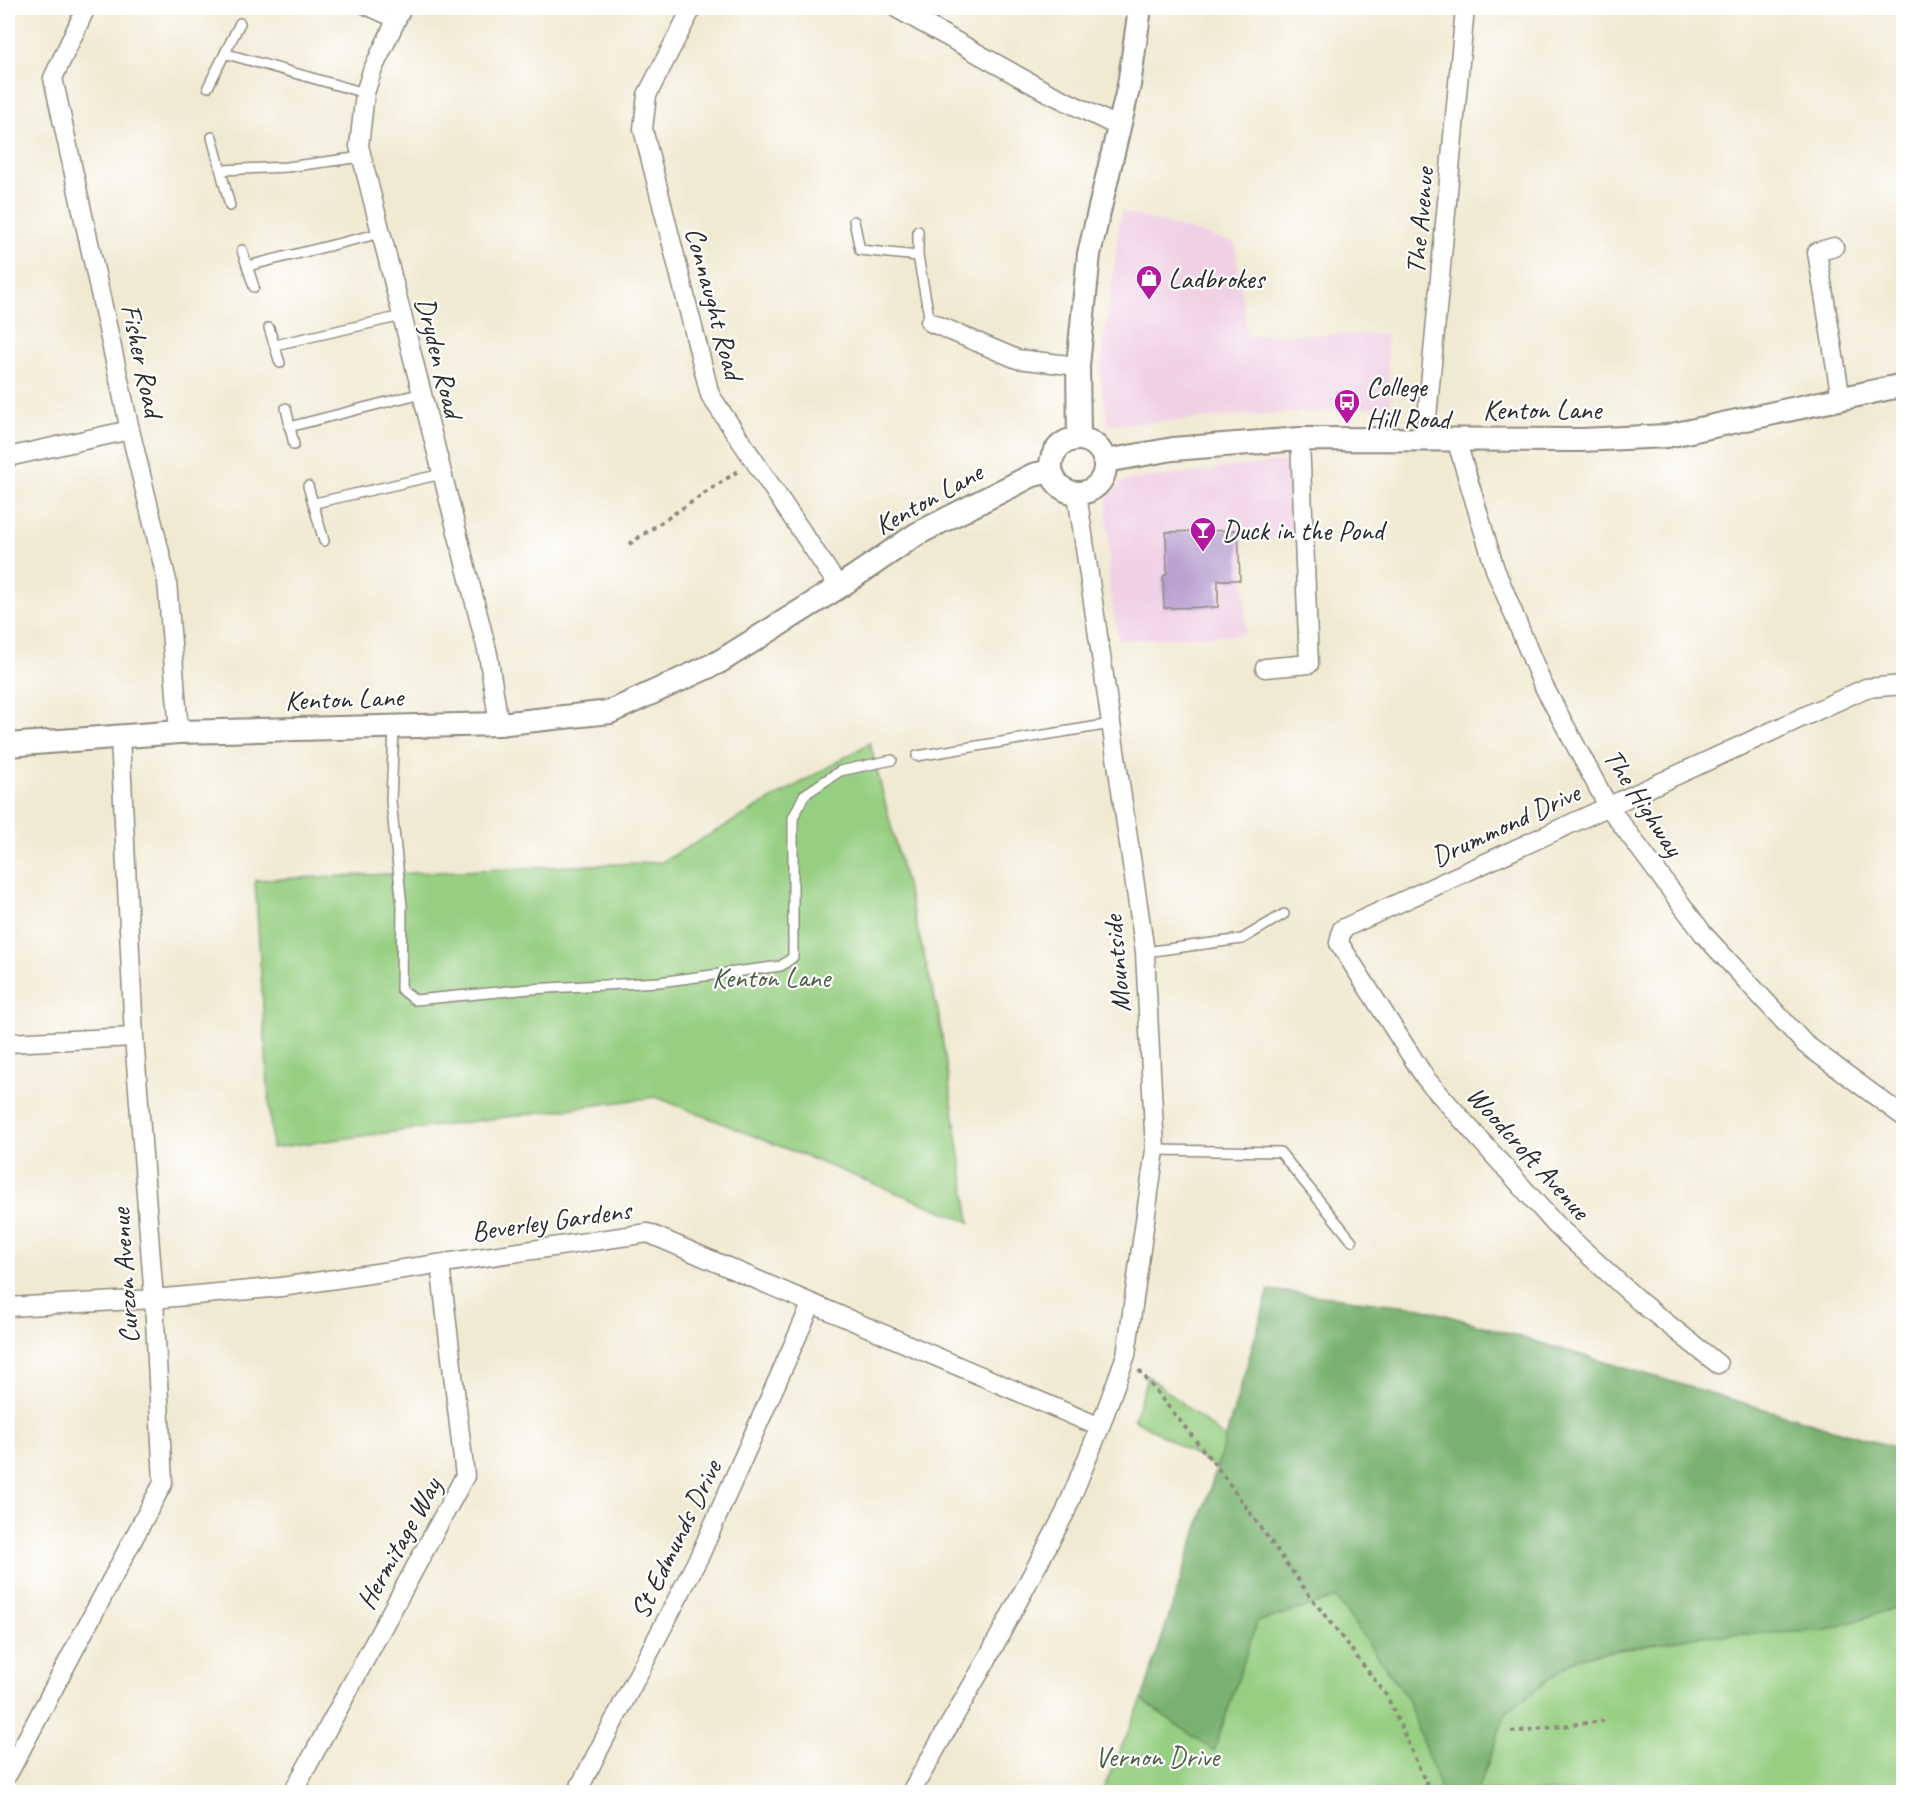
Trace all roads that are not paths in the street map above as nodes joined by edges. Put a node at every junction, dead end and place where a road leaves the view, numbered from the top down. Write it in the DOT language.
graph roads {
  1 [pos="86,8"];
  2 [pos="362,8"];
  3 [pos="692,8"];
  4 [pos="1140,8"];
  5 [pos="1465,8"];
  6 [pos="904,9"];
  7 [pos="398,15"];
  8 [pos="240,23"];
  9 [pos="227,54"];
  10 [pos="208,87"];
  11 [pos="366,93"];
  12 [pos="1119,127"];
  13 [pos="212,137"];
  14 [pos="362,157"];
  15 [pos="222,170"];
  16 [pos="230,206"];
  17 [pos="854,221"];
  18 [pos="918,231"];
  19 [pos="381,232"];
  20 [pos="1834,247"];
  21 [pos="243,250"];
  22 [pos="918,256"];
  23 [pos="248,266"];
  24 [pos="254,287"];
  25 [pos="402,316"];
  26 [pos="930,321"];
  27 [pos="269,328"];
  28 [pos="275,345"];
  29 [pos="280,363"];
  30 [pos="1078,366"];
  31 [pos="1904,385"];
  32 [pos="422,393"];
  33 [pos="1841,399"];
  34 [pos="286,408"];
  35 [pos="289,427"];
  36 [pos="130,430"];
  37 [pos="1079,438"];
  38 [pos="1300,439"];
  39 [pos="1425,439"];
  40 [pos="1456,439"];
  41 [pos="294,445"];
  42 [pos="8,458"];
  43 [pos="1106,461"];
  44 [pos="1051,471"];
  45 [pos="442,474"];
  46 [pos="308,486"];
  47 [pos="1077,494"];
  48 [pos="315,503"];
  49 [pos="324,541"];
  50 [pos="839,587"];
  51 [pos="1265,668"];
  52 [pos="1904,685"];
  53 [pos="499,724"];
  54 [pos="1111,724"];
  55 [pos="394,727"];
  56 [pos="179,732"];
  57 [pos="120,736"];
  58 [pos="8,745"];
  59 [pos="917,756"];
  60 [pos="892,760"];
  61 [pos="1608,806"];
  62 [pos="1284,914"];
  63 [pos="1339,943"];
  64 [pos="1145,952"];
  65 [pos="134,1037"];
  66 [pos="8,1043"];
  67 [pos="1904,1117"];
  68 [pos="1155,1150"];
  69 [pos="1352,1241"];
  70 [pos="440,1264"];
  71 [pos="154,1299"];
  72 [pos="811,1305"];
  73 [pos="8,1308"];
  74 [pos="1718,1364"];
  75 [pos="1100,1427"];
  76 [pos="8,1774"];
  77 [pos="293,1792"];
  78 [pos="578,1792"];
  79 [pos="911,1792"];
  1 -- 36 [label="street, Fisher Road"];
  2 -- 7 [label="lane"];
  3 -- 50 [label="street, Connaught Road"];
  4 -- 12 [label="street"];
  5 -- 39 [label="street, The Avenue"];
  6 -- 12 [label="street"];
  7 -- 11 [label="street, Dryden Road"];
  8 -- 9 [label="lane"];
  9 -- 10 [label="lane"];
  9 -- 11 [label="lane"];
  11 -- 14 [label="street, Dryden Road"];
  12 -- 30 [label="street"];
  13 -- 15 [label="lane"];
  14 -- 15 [label="lane"];
  14 -- 19 [label="street, Dryden Road"];
  15 -- 16 [label="lane"];
  17 -- 22 [label="lane"];
  18 -- 22 [label="lane"];
  19 -- 23 [label="lane"];
  19 -- 25 [label="street, Dryden Road"];
  20 -- 33 [label="street"];
  21 -- 23 [label="lane"];
  22 -- 26 [label="lane"];
  23 -- 24 [label="lane"];
  25 -- 28 [label="lane"];
  25 -- 32 [label="street, Dryden Road"];
  26 -- 30 [label="street"];
  27 -- 28 [label="lane"];
  28 -- 29 [label="lane"];
  30 -- 37 [label="street"];
  31 -- 33 [label="street, Kenton Lane"];
  32 -- 35 [label="lane"];
  32 -- 45 [label="street, Dryden Road"];
  33 -- 40 [label="street, Kenton Lane"];
  34 -- 35 [label="lane"];
  35 -- 41 [label="lane"];
  36 -- 42 [label="street"];
  36 -- 56 [label="street, Fisher Road"];
  37 -- 43 [label="street"];
  37 -- 44 [label="street"];
  38 -- 39 [label="street, Kenton Lane"];
  38 -- 43 [label="street, Kenton Lane"];
  38 -- 51 [label="street"];
  39 -- 40 [label="street, Kenton Lane"];
  40 -- 61 [label="street, The Highway"];
  43 -- 47 [label="street"];
  44 -- 47 [label="street"];
  44 -- 50 [label="street, Kenton Lane"];
  45 -- 48 [label="lane"];
  45 -- 53 [label="street, Dryden Road"];
  46 -- 48 [label="lane"];
  47 -- 54 [label="street, Mountside"];
  48 -- 49 [label="lane"];
  50 -- 53 [label="street, Kenton Lane"];
  52 -- 61 [label="street, Drummond Drive"];
  53 -- 55 [label="street, Kenton Lane"];
  54 -- 59 [label="lane"];
  54 -- 64 [label="street, Mountside"];
  55 -- 56 [label="street, Kenton Lane"];
  55 -- 60 [label="lane"];
  56 -- 57 [label="street, Kenton Lane"];
  57 -- 58 [label="street, Kenton Lane"];
  57 -- 65 [label="street, Curzon Avenue"];
  61 -- 63 [label="street, Drummond Drive"];
  61 -- 67 [label="street, The Highway"];
  62 -- 64 [label="lane"];
  63 -- 74 [label="street, Woodcroft Avenue"];
  64 -- 68 [label="street, Mountside"];
  65 -- 66 [label="street"];
  65 -- 71 [label="street, Curzon Avenue"];
  68 -- 69 [label="lane"];
  68 -- 75 [label="street, Mountside"];
  70 -- 71 [label="street, Beverley Gardens"];
  70 -- 72 [label="street, Beverley Gardens"];
  70 -- 77 [label="street, Hermitage Way"];
  71 -- 73 [label="street, Beverley Gardens"];
  71 -- 76 [label="street, Curzon Avenue"];
  72 -- 75 [label="street, Beverley Gardens"];
  72 -- 78 [label="street, St Edmunds Drive"];
  75 -- 79 [label="street"];
}
